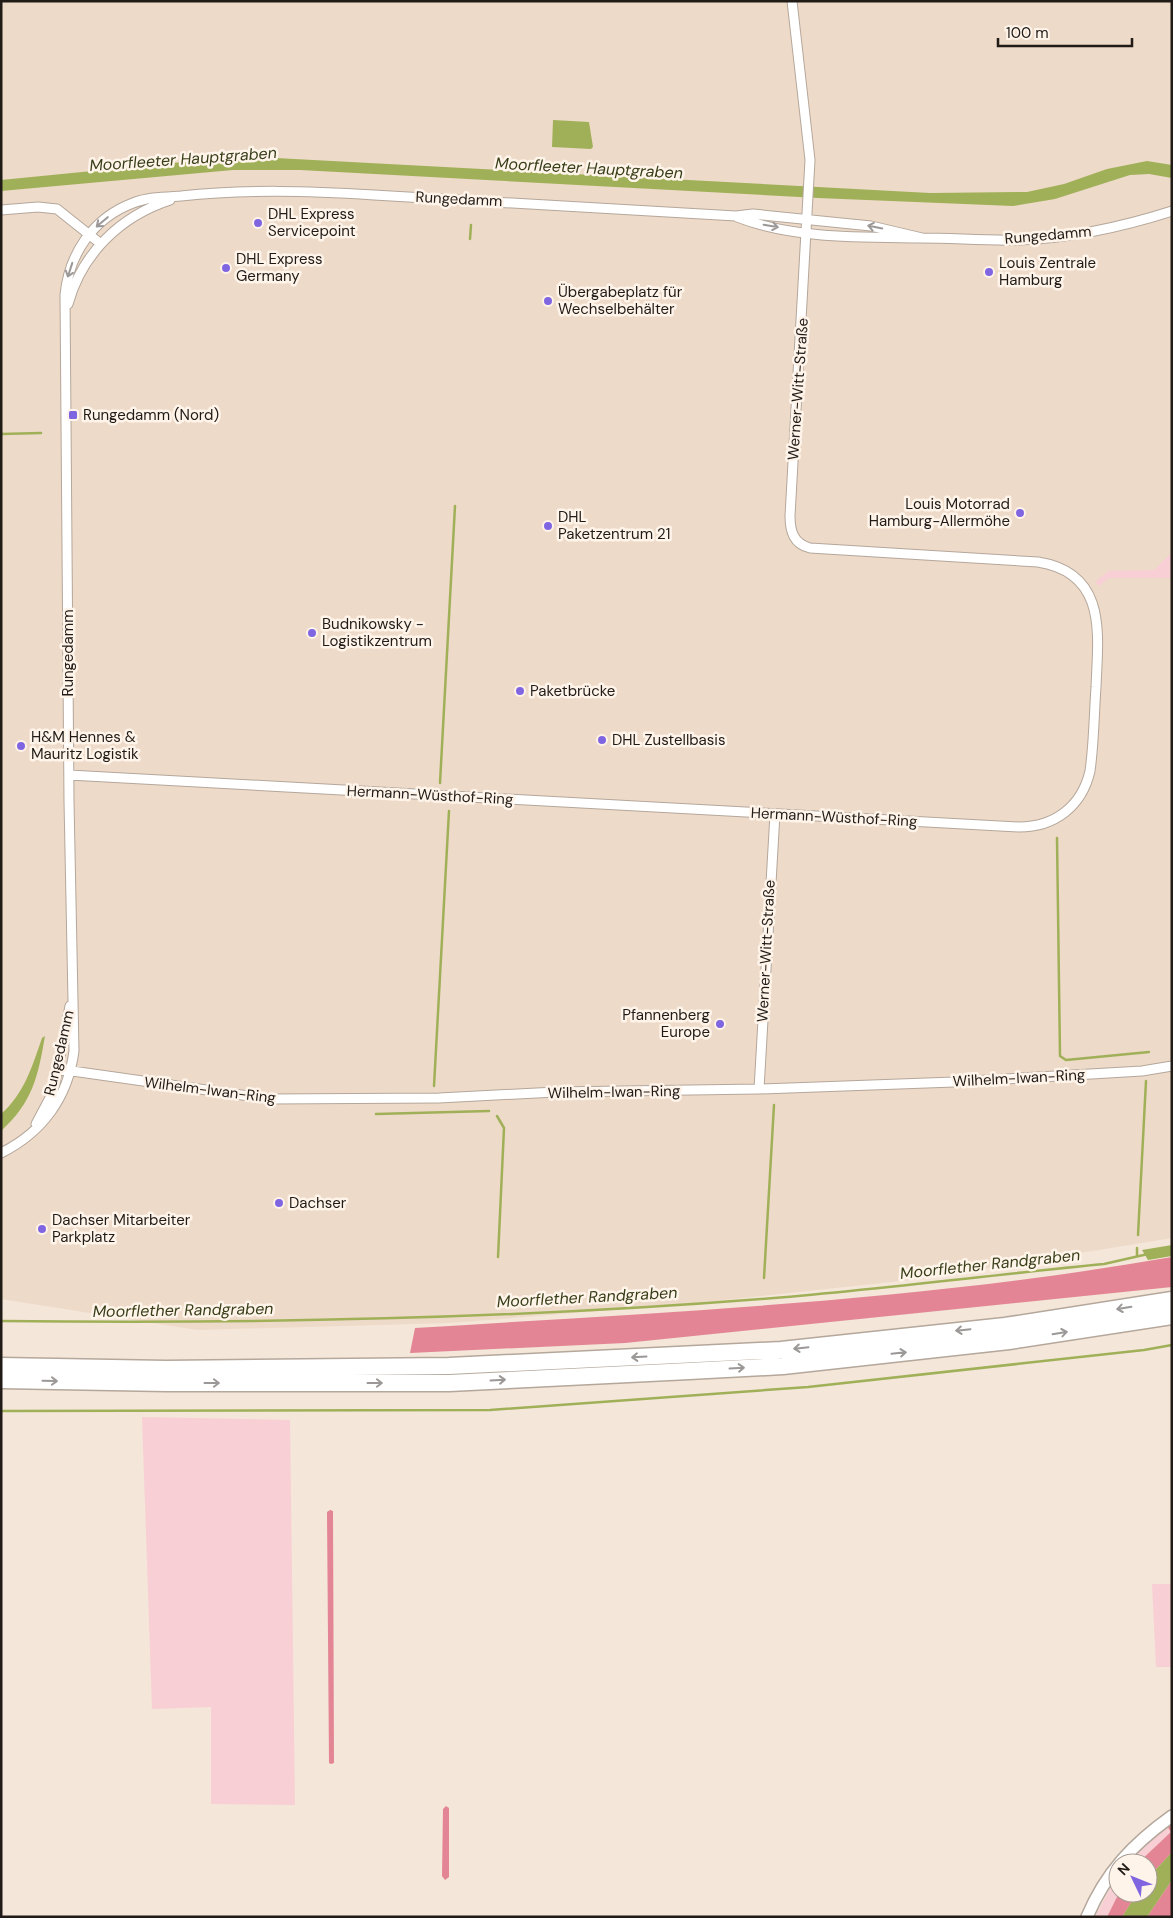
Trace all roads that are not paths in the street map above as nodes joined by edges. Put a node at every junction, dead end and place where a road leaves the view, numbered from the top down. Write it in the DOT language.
graph roads {
  1 [pos="792,1"];
  2 [pos="182,196"];
  3 [pos="1,210"];
  4 [pos="1172,212"];
  5 [pos="736,216"];
  6 [pos="808,219"];
  7 [pos="807,233"];
  8 [pos="89,234"];
  9 [pos="922,238"];
  10 [pos="101,244"];
  11 [pos="67,310"];
  12 [pos="799,543"];
  13 [pos="69,775"];
  14 [pos="775,814"];
  15 [pos="72,996"];
  16 [pos="1172,1066"];
  17 [pos="58,1069"];
  18 [pos="71,1071"];
  19 [pos="759,1089"];
  20 [pos="28,1135"];
  21 [pos="1,1153"];
  22 [pos="1172,1300"];
  23 [pos="1172,1316"];
  24 [pos="1,1366"];
  25 [pos="1,1380"];
  26 [pos="1172,1816"];
  27 [pos="1087,1917"];
  1 -- 6 [label="street, Werner-Witt-Straße"];
  2 -- 5 [label="street, Rungedamm"];
  2 -- 8 [label="street, Rungedamm, one-way"];
  2 -- 10 [label="street, Rungedamm"];
  3 -- 8 [label="street"];
  4 -- 9 [label="street, Rungedamm"];
  5 -- 6 [label="street, Rungedamm"];
  5 -- 7 [label="street, Rungedamm, one-way"];
  6 -- 7 [label="street, Werner-Witt-Straße"];
  9 -- 6 [label="street, Rungedamm, one-way"];
  7 -- 9 [label="street, Rungedamm"];
  7 -- 12 [label="street, Werner-Witt-Straße"];
  8 -- 10 [label="street"];
  8 -- 11 [label="street, Rungedamm, one-way"];
  10 -- 11 [label="street, Rungedamm"];
  11 -- 13 [label="street, Rungedamm"];
  12 -- 14 [label="street, Hermann-Wüsthof-Ring"];
  13 -- 14 [label="street, Hermann-Wüsthof-Ring"];
  13 -- 15 [label="street, Rungedamm"];
  14 -- 19 [label="street, Werner-Witt-Straße"];
  15 -- 17 [label="street, Rungedamm"];
  15 -- 18 [label="street, Rungedamm"];
  16 -- 19 [label="street, Wilhelm-Iwan-Ring"];
  17 -- 18 [label="street, Wilhelm-Iwan-Ring"];
  17 -- 20 [label="street, Rungedamm"];
  18 -- 19 [label="street, Wilhelm-Iwan-Ring"];
  18 -- 20 [label="street, Rungedamm"];
  20 -- 21 [label="street, Rungedamm"];
  22 -- 24 [label="highway, one-way"];
  25 -- 23 [label="highway, one-way"];
  26 -- 27 [label="street"];
}
